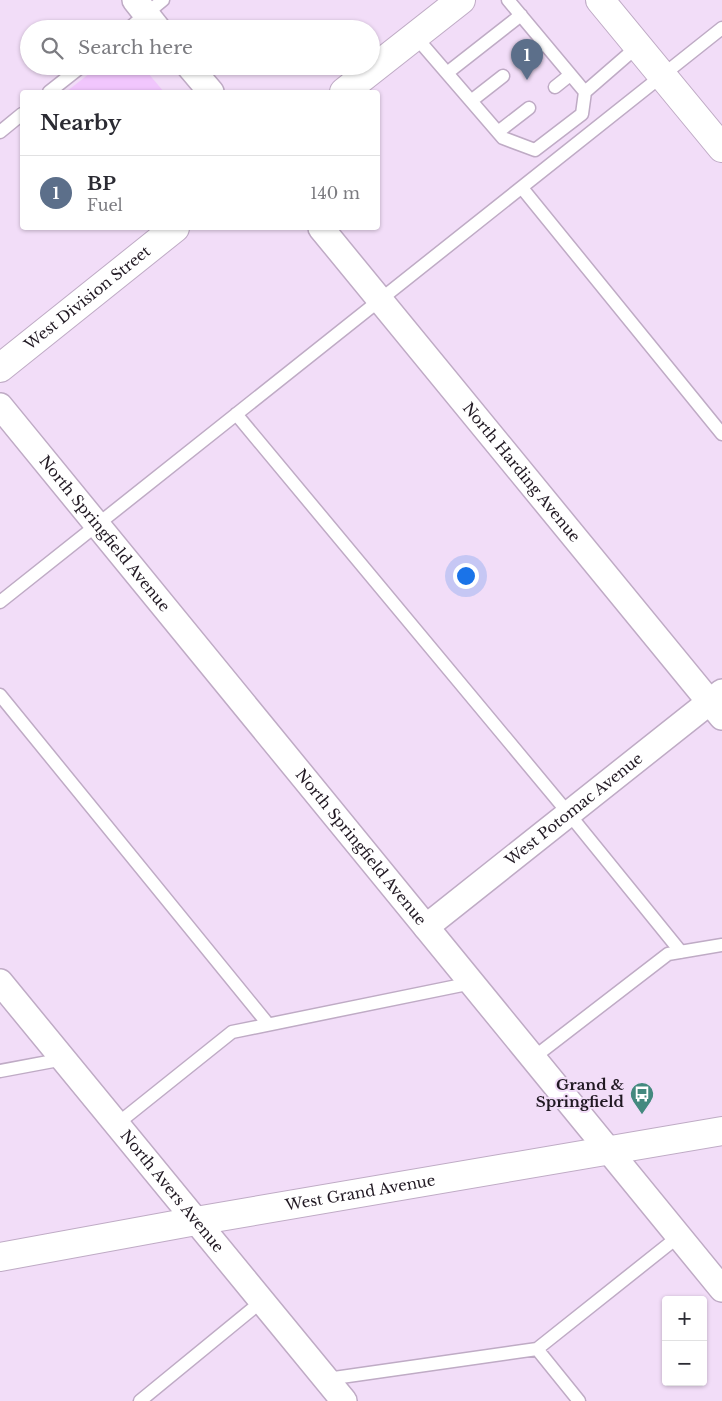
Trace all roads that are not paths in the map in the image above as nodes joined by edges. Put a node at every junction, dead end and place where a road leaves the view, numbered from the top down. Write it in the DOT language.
graph roads {
  1 [pos="461,0"];
  2 [pos="508,0"];
  3 [pos="600,0"];
  4 [pos="520,15"];
  5 [pos="722,28"];
  6 [pos="415,36"];
  7 [pos="544,43"];
  8 [pos="638,46"];
  9 [pos="528,55"];
  10 [pos="380,64"];
  11 [pos="447,73"];
  12 [pos="71,75"];
  13 [pos="197,75"];
  14 [pos="366,75"];
  15 [pos="570,75"];
  16 [pos="502,76"];
  17 [pos="663,76"];
  18 [pos="555,87"];
  19 [pos="52,90"];
  20 [pos="209,90"];
  21 [pos="347,90"];
  22 [pos="585,92"];
  23 [pos="471,101"];
  24 [pos="529,108"];
  25 [pos="20,115"];
  26 [pos="1,129"];
  27 [pos="498,132"];
  28 [pos="722,148"];
  29 [pos="522,188"];
  30 [pos="173,230"];
  31 [pos="323,230"];
  32 [pos="380,300"];
  33 [pos="0,368"];
  34 [pos="0,406"];
  35 [pos="236,414"];
  36 [pos="722,434"];
  37 [pos="97,525"];
  38 [pos="0,602"];
  39 [pos="0,695"];
  40 [pos="718,704"];
  41 [pos="569,814"];
  42 [pos="426,927"];
  43 [pos="722,945"];
  44 [pos="680,952"];
  45 [pos="0,982"];
  46 [pos="472,983"];
  47 [pos="268,1024"];
  48 [pos="533,1058"];
  49 [pos="64,1059"];
  50 [pos="0,1071"];
  51 [pos="117,1124"];
  52 [pos="722,1131"];
  53 [pos="608,1150"];
  54 [pos="196,1221"];
  55 [pos="678,1236"];
  56 [pos="0,1257"];
  57 [pos="722,1289"];
  58 [pos="262,1302"];
  59 [pos="537,1350"];
  60 [pos="327,1379"];
  61 [pos="140,1401"];
  62 [pos="344,1401"];
  63 [pos="579,1401"];
  1 -- 6 [label="main road"];
  2 -- 4 [label="lane"];
  3 -- 8 [label="main road"];
  4 -- 7 [label="lane"];
  4 -- 11 [label="lane"];
  5 -- 17 [label="lane"];
  6 -- 10 [label="main road"];
  6 -- 11 [label="lane"];
  7 -- 9 [label="lane"];
  7 -- 15 [label="lane"];
  8 -- 17 [label="main road"];
  8 -- 22 [label="lane"];
  11 -- 23 [label="lane"];
  12 -- 19 [label="lane"];
  13 -- 20 [label="street"];
  14 -- 21 [label="main road"];
  15 -- 18 [label="lane"];
  15 -- 22 [label="lane"];
  16 -- 23 [label="lane"];
  17 -- 28 [label="main road"];
  17 -- 29 [label="lane"];
  22 -- 27 [label="lane"];
  23 -- 27 [label="lane"];
  24 -- 27 [label="lane"];
  25 -- 26 [label="lane"];
  29 -- 32 [label="lane"];
  29 -- 36 [label="lane"];
  30 -- 33 [label="main road, West Division Street"];
  31 -- 32 [label="street, North Harding Avenue"];
  32 -- 35 [label="lane"];
  32 -- 40 [label="street, North Harding Avenue"];
  34 -- 37 [label="street, North Springfield Avenue"];
  35 -- 37 [label="lane"];
  35 -- 41 [label="lane"];
  37 -- 38 [label="lane"];
  37 -- 42 [label="street, North Springfield Avenue"];
  39 -- 47 [label="lane"];
  40 -- 41 [label="street, West Potomac Avenue"];
  41 -- 42 [label="street, West Potomac Avenue"];
  41 -- 44 [label="lane"];
  42 -- 46 [label="street, North Springfield Avenue"];
  43 -- 44 [label="lane"];
  44 -- 48 [label="lane"];
  45 -- 49 [label="street, North Avers Avenue"];
  46 -- 47 [label="lane"];
  46 -- 48 [label="street, North Springfield Avenue"];
  47 -- 51 [label="lane"];
  48 -- 53 [label="street, North Springfield Avenue"];
  49 -- 50 [label="lane"];
  49 -- 51 [label="street, North Avers Avenue"];
  51 -- 54 [label="street, North Avers Avenue"];
  52 -- 53 [label="main road, West Grand Avenue"];
  53 -- 54 [label="main road, West Grand Avenue"];
  53 -- 55 [label="street, North Springfield Avenue"];
  54 -- 56 [label="main road, West Grand Avenue"];
  54 -- 58 [label="street, North Avers Avenue"];
  55 -- 57 [label="street, North Springfield Avenue"];
  55 -- 59 [label="lane"];
  58 -- 60 [label="street, North Avers Avenue"];
  58 -- 61 [label="lane"];
  59 -- 60 [label="lane"];
  59 -- 63 [label="lane"];
  60 -- 62 [label="street, North Avers Avenue"];
}
